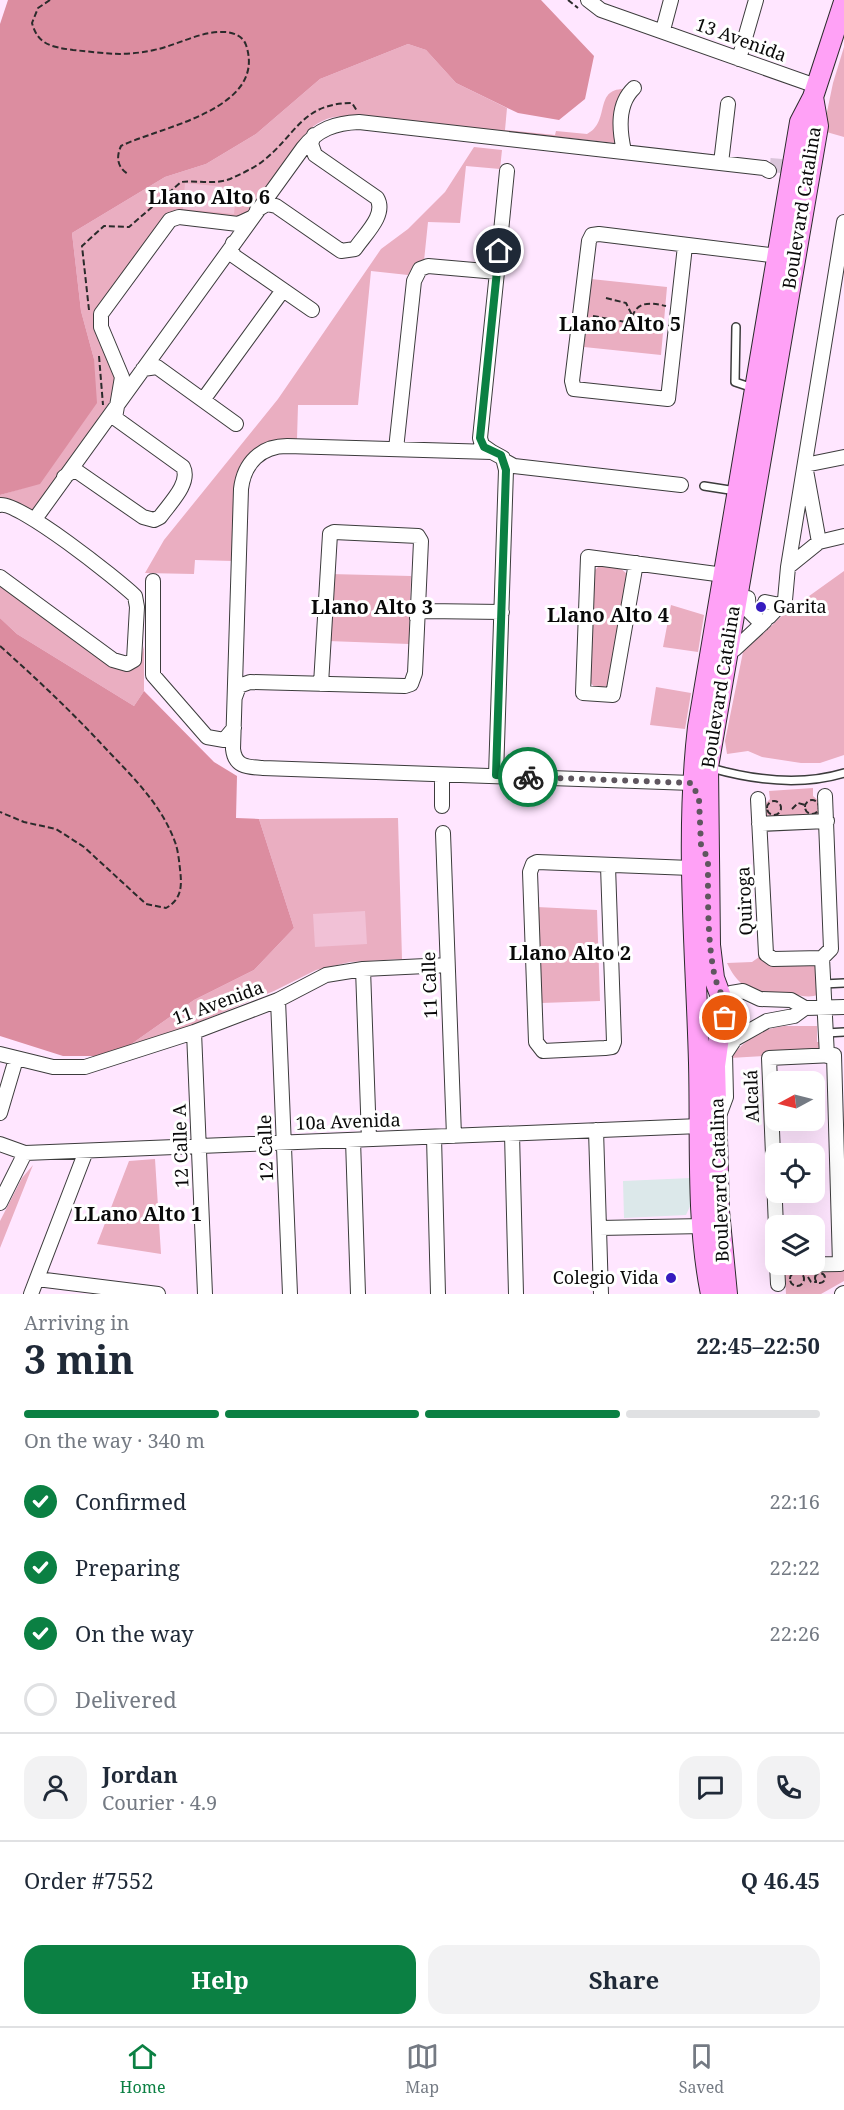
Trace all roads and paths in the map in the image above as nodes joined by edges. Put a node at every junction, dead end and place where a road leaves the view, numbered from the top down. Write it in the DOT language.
graph roads {
  1 [pos="50,0"];
  2 [pos="588,0"];
  3 [pos="671,0"];
  4 [pos="756,0"];
  5 [pos="844,2"];
  6 [pos="663,30"];
  7 [pos="739,59"];
  8 [pos="634,88"];
  9 [pos="814,92"];
  10 [pos="728,104"];
  11 [pos="314,135"];
  12 [pos="624,151"];
  13 [pos="721,163"];
  14 [pos="778,169"];
  15 [pos="507,171"];
  16 [pos="128,174"];
  17 [pos="255,213"];
  18 [pos="844,222"];
  19 [pos="842,241"];
  20 [pos="233,243"];
  21 [pos="685,246"];
  22 [pos="778,256"];
  23 [pos="497,272"];
  24 [pos="283,290"];
  25 [pos="606,298"];
  26 [pos="678,309"];
  27 [pos="312,310"];
  28 [pos="581,315"];
  29 [pos="632,318"];
  30 [pos="736,327"];
  31 [pos="143,369"];
  32 [pos="756,389"];
  33 [pos="203,400"];
  34 [pos="119,401"];
  35 [pos="236,424"];
  36 [pos="396,448"];
  37 [pos="492,452"];
  38 [pos="844,457"];
  39 [pos="505,461"];
  40 [pos="805,465"];
  41 [pos="64,477"];
  42 [pos="681,484"];
  43 [pos="704,486"];
  44 [pos="739,492"];
  45 [pos="0,505"];
  46 [pos="35,519"];
  47 [pos="844,537"];
  48 [pos="819,542"];
  49 [pos="636,563"];
  50 [pos="788,567"];
  51 [pos="724,575"];
  52 [pos="0,577"];
  53 [pos="153,581"];
  54 [pos="752,599"];
  55 [pos="780,605"];
  56 [pos="502,612"];
  57 [pos="417,618"];
  58 [pos="765,620"];
  59 [pos="0,646"];
  60 [pos="726,653"];
  61 [pos="321,684"];
  62 [pos="234,698"];
  63 [pos="234,728"];
  64 [pos="207,737"];
  65 [pos="240,765"];
  66 [pos="708,767"];
  67 [pos="844,773"];
  68 [pos="442,775"];
  69 [pos="496,775"];
  70 [pos="692,783"];
  71 [pos="825,796"];
  72 [pos="758,800"];
  73 [pos="806,805"];
  74 [pos="442,806"];
  75 [pos="0,812"];
  76 [pos="779,812"];
  77 [pos="826,821"];
  78 [pos="759,824"];
  79 [pos="443,833"];
  80 [pos="699,864"];
  81 [pos="608,866"];
  82 [pos="822,958"];
  83 [pos="447,965"];
  84 [pos="363,969"];
  85 [pos="844,983"];
  86 [pos="823,984"];
  87 [pos="278,1000"];
  88 [pos="770,1000"];
  89 [pos="844,1007"];
  90 [pos="805,1008"];
  91 [pos="825,1008"];
  92 [pos="719,1012"];
  93 [pos="772,1020"];
  94 [pos="748,1030"];
  95 [pos="194,1032"];
  96 [pos="844,1032"];
  97 [pos="826,1033"];
  98 [pos="0,1054"];
  99 [pos="827,1056"];
  100 [pos="16,1059"];
  101 [pos="707,1066"];
  102 [pos="0,1113"];
  103 [pos="709,1122"];
  104 [pos="596,1130"];
  105 [pos="512,1134"];
  106 [pos="454,1136"];
  107 [pos="434,1137"];
  108 [pos="369,1139"];
  109 [pos="353,1140"];
  110 [pos="284,1143"];
  111 [pos="0,1144"];
  112 [pos="200,1146"];
  113 [pos="86,1151"];
  114 [pos="24,1154"];
  115 [pos="0,1203"];
  116 [pos="776,1215"];
  117 [pos="704,1226"];
  118 [pos="599,1228"];
  119 [pos="825,1264"];
  120 [pos="778,1275"];
  121 [pos="802,1275"];
  122 [pos="806,1275"];
  123 [pos="37,1279"];
  124 [pos="817,1282"];
  125 [pos="778,1284"];
  126 [pos="31,1294"];
  127 [pos="158,1294"];
  128 [pos="205,1294"];
  129 [pos="290,1294"];
  130 [pos="358,1294"];
  131 [pos="438,1294"];
  132 [pos="516,1294"];
  133 [pos="601,1294"];
  134 [pos="711,1294"];
  135 [pos="727,1294"];
  1 -- 16 [label="path"];
  2 -- 6 [label="street, 13 Avenida"];
  3 -- 6 [label="street"];
  4 -- 7 [label="street"];
  5 -- 9 [label="street"];
  6 -- 7 [label="street, 13 Avenida"];
  7 -- 9 [label="street, 13 Avenida"];
  8 -- 12 [label="street"];
  9 -- 14 [label="street, Boulevard Catalina"];
  9 -- 54 [label="street, Boulevard Catalina"];
  10 -- 13 [label="street"];
  11 -- 12 [label="street"];
  11 -- 17 [label="street"];
  11 -- 17 [label="street"];
  12 -- 13 [label="street"];
  13 -- 14 [label="street"];
  14 -- 22 [label="street, Boulevard Catalina"];
  15 -- 23 [label="street"];
  17 -- 20 [label="street"];
  17 -- 34 [label="street"];
  18 -- 19 [label="street"];
  19 -- 40 [label="street"];
  20 -- 24 [label="street"];
  20 -- 31 [label="street"];
  21 -- 22 [label="street"];
  21 -- 26 [label="street"];
  21 -- 28 [label="street"];
  22 -- 32 [label="street, Boulevard Catalina"];
  23 -- 36 [label="street"];
  23 -- 37 [label="street"];
  24 -- 27 [label="street"];
  24 -- 33 [label="street"];
  25 -- 29 [label="path"];
  26 -- 28 [label="street"];
  26 -- 29 [label="path"];
  28 -- 29 [label="path"];
  30 -- 32 [label="lane"];
  31 -- 33 [label="street"];
  31 -- 34 [label="street"];
  32 -- 44 [label="street, Boulevard Catalina"];
  33 -- 35 [label="street"];
  34 -- 41 [label="street"];
  34 -- 41 [label="street"];
  36 -- 37 [label="street"];
  36 -- 62 [label="street"];
  37 -- 39 [label="street"];
  38 -- 40 [label="street"];
  39 -- 42 [label="street"];
  39 -- 56 [label="street"];
  40 -- 48 [label="street"];
  40 -- 50 [label="street"];
  41 -- 46 [label="street"];
  43 -- 44 [label="lane"];
  44 -- 51 [label="street, Boulevard Catalina"];
  45 -- 46 [label="street"];
  46 -- 52 [label="street"];
  47 -- 48 [label="street"];
  48 -- 50 [label="street"];
  49 -- 49 [label="street"];
  49 -- 51 [label="street"];
  50 -- 55 [label="street"];
  51 -- 70 [label="street, Boulevard Catalina"];
  53 -- 64 [label="street"];
  54 -- 55 [label="street"];
  54 -- 58 [label="street"];
  54 -- 60 [label="street, Boulevard Catalina"];
  55 -- 58 [label="street"];
  56 -- 57 [label="street"];
  56 -- 69 [label="street"];
  57 -- 61 [label="street"];
  57 -- 61 [label="street"];
  58 -- 60 [label="street"];
  59 -- 75 [label="path"];
  60 -- 66 [label="street, Boulevard Catalina"];
  61 -- 62 [label="street"];
  62 -- 63 [label="street"];
  63 -- 64 [label="street"];
  63 -- 65 [label="street"];
  64 -- 65 [label="street"];
  65 -- 68 [label="street"];
  66 -- 67 [label="lane"];
  66 -- 80 [label="street, Boulevard Catalina"];
  68 -- 69 [label="street"];
  68 -- 74 [label="street"];
  69 -- 70 [label="street"];
  70 -- 80 [label="street, Boulevard Catalina"];
  71 -- 77 [label="street"];
  72 -- 78 [label="street, Quiroga"];
  73 -- 76 [label="path"];
  76 -- 76 [label="path"];
  77 -- 78 [label="street"];
  77 -- 82 [label="street"];
  78 -- 82 [label="street, Quiroga"];
  79 -- 83 [label="street, 11 Calle"];
  80 -- 81 [label="street"];
  80 -- 92 [label="street, Boulevard Catalina"];
  80 -- 92 [label="street, Boulevard Catalina"];
  81 -- 81 [label="street"];
  82 -- 86 [label="street"];
  83 -- 84 [label="street, 11 Avenida"];
  83 -- 106 [label="street, 11 Calle"];
  84 -- 87 [label="street, 11 Avenida"];
  84 -- 108 [label="street"];
  85 -- 86 [label="lane"];
  86 -- 91 [label="street"];
  87 -- 95 [label="street, 11 Avenida"];
  87 -- 110 [label="street, 12 Calle"];
  88 -- 90 [label="street"];
  88 -- 92 [label="street"];
  88 -- 93 [label="street"];
  89 -- 91 [label="street"];
  90 -- 91 [label="street"];
  90 -- 93 [label="street"];
  91 -- 97 [label="street"];
  92 -- 94 [label="street"];
  92 -- 101 [label="street"];
  92 -- 101 [label="street"];
  93 -- 94 [label="street"];
  94 -- 103 [label="street"];
  95 -- 100 [label="street, 11 Avenida"];
  95 -- 112 [label="street, 12 Calle A"];
  96 -- 97 [label="lane"];
  97 -- 99 [label="street"];
  98 -- 100 [label="street, 11 Avenida"];
  99 -- 116 [label="street, Alcalá"];
  99 -- 119 [label="street"];
  100 -- 102 [label="street"];
  101 -- 103 [label="street, Boulevard Catalina"];
  103 -- 104 [label="street, 10a Avenida"];
  103 -- 117 [label="street, Boulevard Catalina"];
  103 -- 135 [label="street, Boulevard Catalina"];
  104 -- 105 [label="street, 10a Avenida"];
  104 -- 118 [label="street"];
  105 -- 106 [label="street, 10a Avenida"];
  105 -- 132 [label="street"];
  106 -- 107 [label="street, 10a Avenida"];
  107 -- 108 [label="street, 10a Avenida"];
  107 -- 131 [label="street"];
  108 -- 109 [label="street, 10a Avenida"];
  109 -- 110 [label="street, 10a Avenida"];
  109 -- 130 [label="street"];
  110 -- 112 [label="street, 10a Avenida"];
  110 -- 129 [label="street, 12 Calle"];
  111 -- 114 [label="street, 10a Avenida"];
  112 -- 113 [label="street, 10a Avenida"];
  112 -- 128 [label="street, 12 Calle A"];
  113 -- 114 [label="street, 10a Avenida"];
  113 -- 123 [label="street"];
  114 -- 115 [label="street"];
  117 -- 118 [label="street"];
  117 -- 134 [label="street, Boulevard Catalina"];
  118 -- 133 [label="street"];
  120 -- 125 [label="street"];
  121 -- 121 [label="path"];
  122 -- 124 [label="path"];
  123 -- 126 [label="street"];
  123 -- 127 [label="street"];
}
